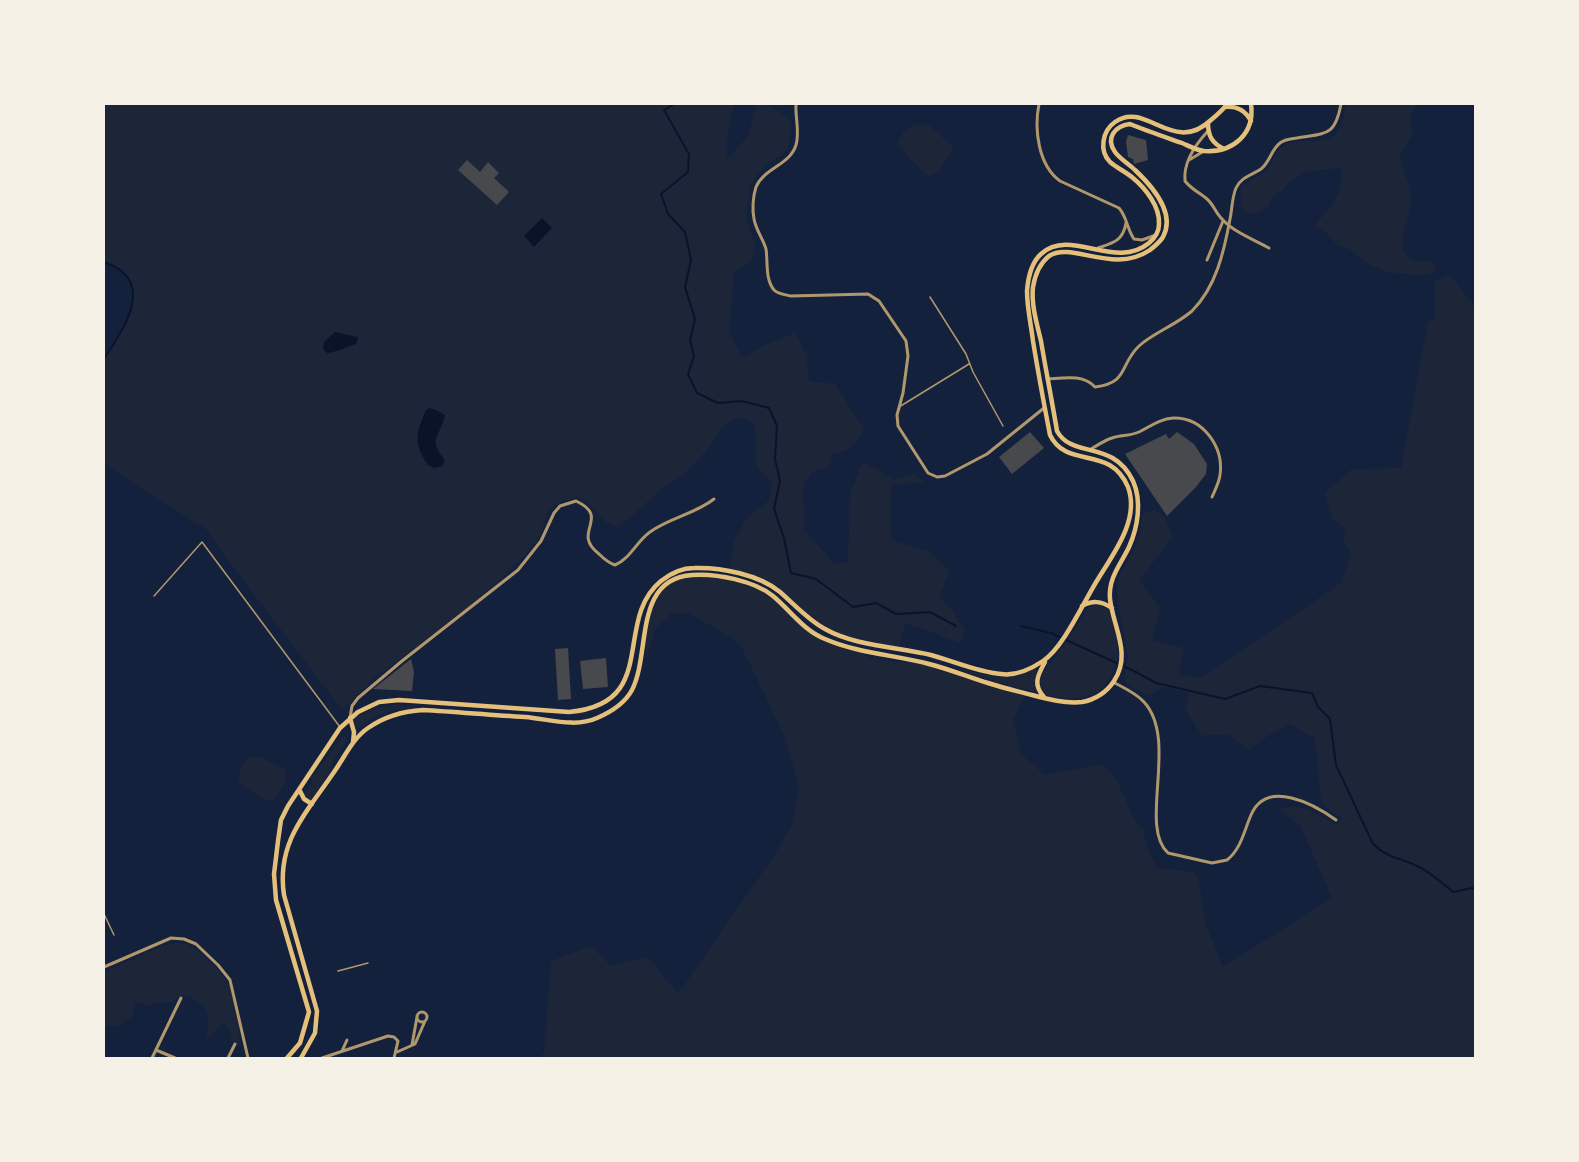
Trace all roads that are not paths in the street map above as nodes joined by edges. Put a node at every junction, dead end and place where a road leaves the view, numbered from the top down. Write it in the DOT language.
graph roads {
  1 [pos="796,104"];
  2 [pos="1039,104"];
  3 [pos="1251,104"];
  4 [pos="1341,104"];
  5 [pos="1226,105"];
  6 [pos="1251,121"];
  7 [pos="1208,123"];
  8 [pos="1208,131"];
  9 [pos="1193,148"];
  10 [pos="1224,149"];
  11 [pos="1204,151"];
  12 [pos="1188,161"];
  13 [pos="1223,221"];
  14 [pos="1127,222"];
  15 [pos="1229,226"];
  16 [pos="1156,234"];
  17 [pos="1269,248"];
  18 [pos="1092,250"];
  19 [pos="1207,260"];
  20 [pos="930,297"];
  21 [pos="969,363"];
  22 [pos="1047,379"];
  23 [pos="899,407"];
  24 [pos="1044,407"];
  25 [pos="1003,426"];
  26 [pos="1091,449"];
  27 [pos="1212,497"];
  28 [pos="714,499"];
  29 [pos="154,596"];
  30 [pos="1082,606"];
  31 [pos="1112,608"];
  32 [pos="1046,660"];
  33 [pos="1113,682"];
  34 [pos="1045,698"];
  35 [pos="350,718"];
  36 [pos="340,728"];
  37 [pos="353,743"];
  38 [pos="300,791"];
  39 [pos="312,804"];
  40 [pos="1336,820"];
  41 [pos="104,916"];
  42 [pos="114,935"];
  43 [pos="368,963"];
  44 [pos="104,967"];
  45 [pos="338,971"];
  46 [pos="181,998"];
  47 [pos="417,1016"];
  48 [pos="425,1021"];
  49 [pos="347,1040"];
  50 [pos="235,1044"];
  51 [pos="412,1045"];
  52 [pos="156,1050"];
  53 [pos="397,1050"];
  54 [pos="342,1051"];
  55 [pos="303,1058"];
  56 [pos="152,1059"];
  57 [pos="175,1059"];
  58 [pos="228,1059"];
  59 [pos="248,1059"];
  60 [pos="287,1059"];
  61 [pos="322,1059"];
  62 [pos="394,1059"];
  1 -- 23 [label="street"];
  2 -- 14 [label="street"];
  3 -- 6 [label="main road"];
  4 -- 15 [label="street"];
  5 -- 6 [label="main road"];
  5 -- 7 [label="main road"];
  6 -- 10 [label="main road"];
  7 -- 8 [label="main road"];
  7 -- 16 [label="main road"];
  8 -- 9 [label="street"];
  8 -- 10 [label="main road"];
  9 -- 11 [label="main road"];
  9 -- 12 [label="street"];
  9 -- 22 [label="main road"];
  10 -- 11 [label="main road"];
  11 -- 12 [label="street"];
  12 -- 13 [label="street"];
  13 -- 15 [label="street"];
  13 -- 19 [label="street"];
  14 -- 16 [label="street"];
  14 -- 18 [label="street"];
  15 -- 17 [label="street"];
  15 -- 22 [label="street"];
  16 -- 18 [label="main road"];
  18 -- 24 [label="main road"];
  20 -- 21 [label="lane"];
  21 -- 23 [label="lane"];
  21 -- 25 [label="lane"];
  22 -- 26 [label="main road"];
  23 -- 24 [label="street"];
  24 -- 30 [label="main road"];
  26 -- 27 [label="street"];
  26 -- 31 [label="main road"];
  28 -- 35 [label="street"];
  29 -- 36 [label="lane"];
  30 -- 31 [label="main road"];
  30 -- 32 [label="main road"];
  31 -- 33 [label="main road"];
  32 -- 34 [label="main road"];
  32 -- 35 [label="main road"];
  33 -- 34 [label="main road"];
  33 -- 40 [label="street"];
  34 -- 37 [label="main road"];
  35 -- 36 [label="main road"];
  35 -- 37 [label="main road"];
  36 -- 38 [label="main road"];
  37 -- 39 [label="main road"];
  38 -- 39 [label="main road"];
  38 -- 60 [label="main road"];
  39 -- 55 [label="main road"];
  41 -- 42 [label="lane"];
  43 -- 45 [label="lane"];
  44 -- 59 [label="street"];
  46 -- 52 [label="street"];
  47 -- 48 [label="street"];
  47 -- 48 [label="street"];
  47 -- 51 [label="street"];
  48 -- 51 [label="street"];
  49 -- 54 [label="street"];
  50 -- 58 [label="street"];
  51 -- 53 [label="street"];
  52 -- 56 [label="street"];
  52 -- 57 [label="street"];
  53 -- 54 [label="street"];
  53 -- 62 [label="street"];
  54 -- 61 [label="street"];
}
